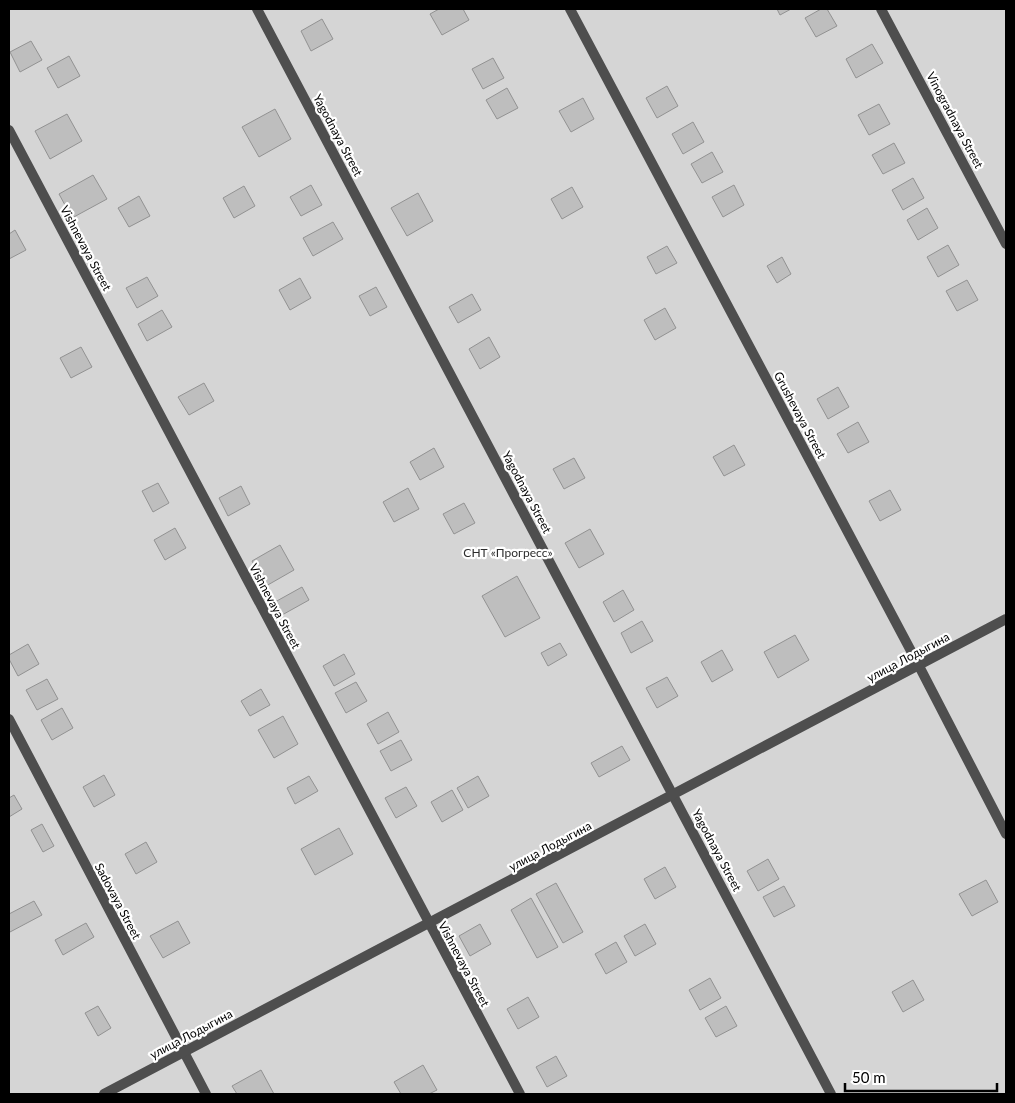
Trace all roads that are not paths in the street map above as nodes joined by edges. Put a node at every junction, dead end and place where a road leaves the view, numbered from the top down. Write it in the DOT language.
graph roads {
  1 [pos="257,9"];
  2 [pos="570,9"];
  3 [pos="881,9"];
  4 [pos="9,130"];
  5 [pos="1006,244"];
  6 [pos="1006,619"];
  7 [pos="919,666"];
  8 [pos="9,719"];
  9 [pos="673,794"];
  10 [pos="1006,834"];
  11 [pos="429,924"];
  12 [pos="183,1053"];
  13 [pos="104,1094"];
  14 [pos="206,1094"];
  15 [pos="520,1094"];
  16 [pos="831,1094"];
  1 -- 9 [label="street, Yagodnaya Street"];
  2 -- 7 [label="street, Grushevaya Street"];
  3 -- 5 [label="street, Vinogradnaya Street"];
  4 -- 11 [label="street, Vishnevaya Street"];
  6 -- 7 [label="street, улица Лодыгина"];
  7 -- 9 [label="street, улица Лодыгина"];
  7 -- 10 [label="street, Grushevaya Street"];
  8 -- 12 [label="street, Sadovaya Street"];
  9 -- 11 [label="street, улица Лодыгина"];
  9 -- 16 [label="street, Yagodnaya Street"];
  11 -- 12 [label="street, улица Лодыгина"];
  11 -- 15 [label="street, Vishnevaya Street"];
  12 -- 13 [label="street, улица Лодыгина"];
  12 -- 14 [label="street, Sadovaya Street"];
}
